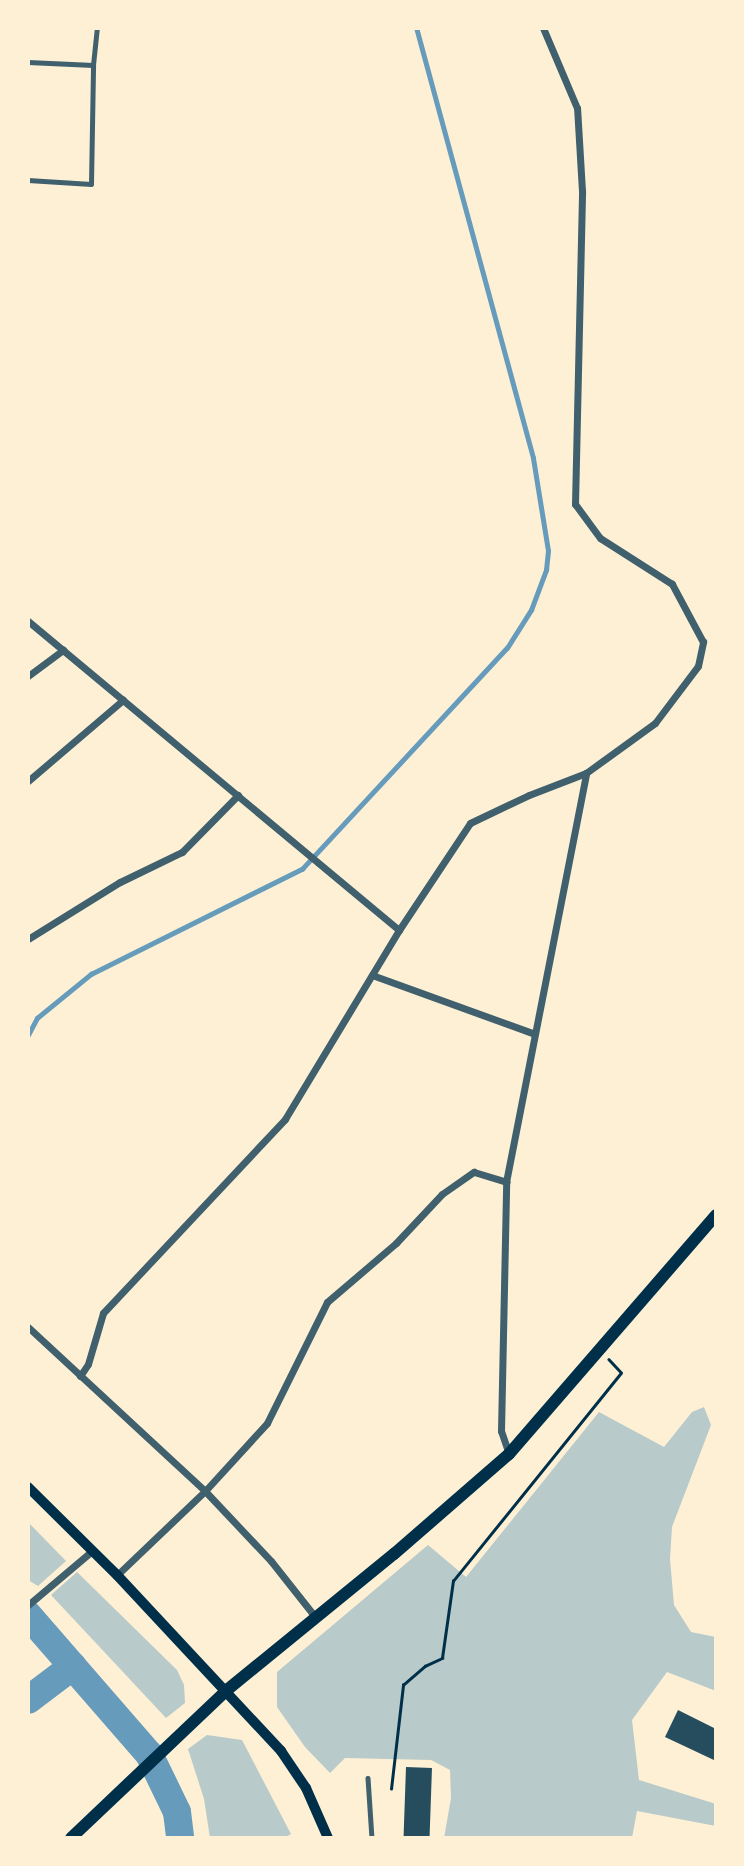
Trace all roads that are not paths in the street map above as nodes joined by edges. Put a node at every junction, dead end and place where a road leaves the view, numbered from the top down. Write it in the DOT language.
graph roads {
  1 [pos="97,28"];
  2 [pos="543,28"];
  3 [pos="28,62"];
  4 [pos="93,65"];
  5 [pos="28,180"];
  6 [pos="28,621"];
  7 [pos="63,650"];
  8 [pos="28,676"];
  9 [pos="123,700"];
  10 [pos="586,773"];
  11 [pos="28,781"];
  12 [pos="238,794"];
  13 [pos="398,930"];
  14 [pos="28,939"];
  15 [pos="372,975"];
  16 [pos="535,1034"];
  17 [pos="506,1182"];
  18 [pos="716,1215"];
  19 [pos="28,1326"];
  20 [pos="80,1376"];
  21 [pos="509,1454"];
  22 [pos="28,1487"];
  23 [pos="205,1491"];
  24 [pos="92,1551"];
  25 [pos="117,1575"];
  26 [pos="28,1605"];
  27 [pos="316,1618"];
  28 [pos="227,1690"];
  29 [pos="368,1778"];
  30 [pos="71,1838"];
  31 [pos="328,1838"];
  32 [pos="372,1838"];
  1 -- 4 [label="lane"];
  2 -- 10 [label="street"];
  3 -- 4 [label="lane"];
  4 -- 5 [label="lane"];
  6 -- 7 [label="street"];
  7 -- 8 [label="street"];
  7 -- 9 [label="street"];
  9 -- 11 [label="street"];
  9 -- 12 [label="street"];
  10 -- 13 [label="street"];
  10 -- 16 [label="street"];
  12 -- 13 [label="street"];
  12 -- 14 [label="street"];
  13 -- 15 [label="street"];
  15 -- 16 [label="street"];
  15 -- 20 [label="street"];
  16 -- 17 [label="street"];
  17 -- 21 [label="street"];
  17 -- 23 [label="street"];
  18 -- 21 [label="main road"];
  19 -- 20 [label="street"];
  20 -- 23 [label="street"];
  21 -- 27 [label="main road"];
  22 -- 24 [label="main road"];
  23 -- 25 [label="street"];
  23 -- 27 [label="street"];
  24 -- 25 [label="main road"];
  24 -- 26 [label="street"];
  25 -- 28 [label="main road"];
  27 -- 28 [label="main road"];
  28 -- 30 [label="main road"];
  28 -- 31 [label="main road"];
  29 -- 32 [label="lane"];
}
